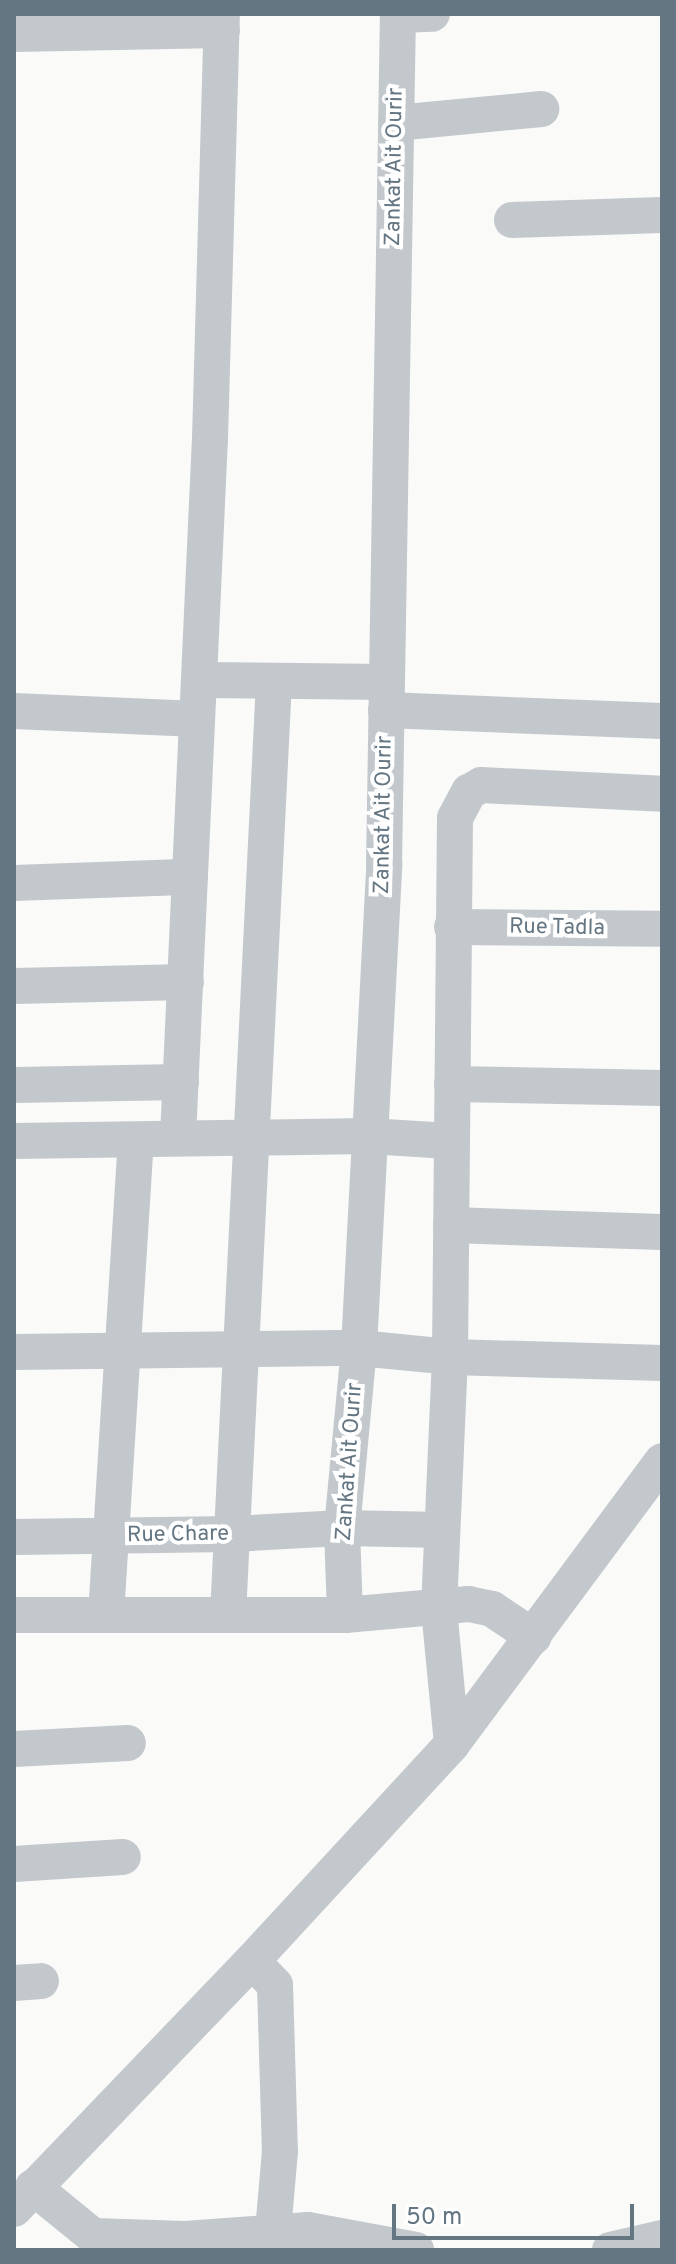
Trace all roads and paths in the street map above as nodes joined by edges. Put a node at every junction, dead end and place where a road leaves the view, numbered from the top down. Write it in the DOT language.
graph roads {
  1 [pos="409,14"];
  2 [pos="222,22"];
  3 [pos="14,34"];
  4 [pos="541,109"];
  5 [pos="396,123"];
  6 [pos="662,215"];
  7 [pos="512,220"];
  8 [pos="199,680"];
  9 [pos="274,681"];
  10 [pos="386,696"];
  11 [pos="14,711"];
  12 [pos="197,719"];
  13 [pos="662,721"];
  14 [pos="662,794"];
  15 [pos="190,877"];
  16 [pos="14,883"];
  17 [pos="452,927"];
  18 [pos="662,929"];
  19 [pos="186,982"];
  20 [pos="14,986"];
  21 [pos="181,1082"];
  22 [pos="452,1084"];
  23 [pos="14,1085"];
  24 [pos="662,1088"];
  25 [pos="254,1136"];
  26 [pos="369,1136"];
  27 [pos="178,1137"];
  28 [pos="14,1141"];
  29 [pos="136,1141"];
  30 [pos="449,1141"];
  31 [pos="14,1148"];
  32 [pos="451,1225"];
  33 [pos="662,1232"];
  34 [pos="121,1348"];
  35 [pos="359,1348"];
  36 [pos="242,1350"];
  37 [pos="14,1352"];
  38 [pos="450,1357"];
  39 [pos="662,1363"];
  40 [pos="662,1461"];
  41 [pos="342,1528"];
  42 [pos="442,1530"];
  43 [pos="233,1534"];
  44 [pos="111,1536"];
  45 [pos="14,1537"];
  46 [pos="439,1609"];
  47 [pos="14,1615"];
  48 [pos="106,1615"];
  49 [pos="228,1615"];
  50 [pos="345,1615"];
  51 [pos="534,1637"];
  52 [pos="128,1743"];
  53 [pos="452,1744"];
  54 [pos="14,1749"];
  55 [pos="123,1857"];
  56 [pos="14,1864"];
  57 [pos="252,1961"];
  58 [pos="24,2198"];
  59 [pos="297,2237"];
  60 [pos="662,2238"];
  61 [pos="185,2245"];
  62 [pos="416,2250"];
  63 [pos="610,2250"];
  1 -- 5 [label="street, Zankat Ait Ourir"];
  2 -- 3 [label="street"];
  2 -- 8 [label="street"];
  4 -- 5 [label="street"];
  5 -- 10 [label="street, Zankat Ait Ourir"];
  6 -- 7 [label="street"];
  8 -- 9 [label="street"];
  8 -- 12 [label="street"];
  9 -- 10 [label="street"];
  9 -- 25 [label="street"];
  10 -- 13 [label="street"];
  10 -- 26 [label="street, Zankat Ait Ourir"];
  11 -- 12 [label="street"];
  12 -- 15 [label="street"];
  14 -- 17 [label="street"];
  15 -- 16 [label="street"];
  15 -- 19 [label="street"];
  17 -- 18 [label="street, Rue Tadla"];
  17 -- 22 [label="street"];
  19 -- 20 [label="street"];
  19 -- 21 [label="street"];
  21 -- 23 [label="street"];
  21 -- 27 [label="street"];
  22 -- 24 [label="street"];
  22 -- 30 [label="street"];
  25 -- 26 [label="street"];
  25 -- 27 [label="street"];
  25 -- 36 [label="street"];
  26 -- 30 [label="street"];
  26 -- 35 [label="street, Zankat Ait Ourir"];
  27 -- 29 [label="street"];
  28 -- 29 [label="street"];
  28 -- 31 [label="street"];
  29 -- 34 [label="street"];
  30 -- 32 [label="street"];
  32 -- 33 [label="street"];
  32 -- 38 [label="street"];
  34 -- 36 [label="street"];
  34 -- 37 [label="street"];
  34 -- 44 [label="street"];
  35 -- 36 [label="street"];
  35 -- 38 [label="street"];
  35 -- 41 [label="street, Zankat Ait Ourir"];
  36 -- 43 [label="street"];
  38 -- 39 [label="street"];
  38 -- 42 [label="street"];
  40 -- 51 [label="street"];
  41 -- 42 [label="street, Rue Chare"];
  41 -- 43 [label="street, Rue Chare"];
  41 -- 50 [label="street, Zankat Ait Ourir"];
  42 -- 46 [label="street"];
  43 -- 44 [label="street, Rue Chare"];
  43 -- 49 [label="street"];
  44 -- 45 [label="street, Rue Chare"];
  44 -- 48 [label="street"];
  46 -- 50 [label="street"];
  46 -- 51 [label="street"];
  46 -- 53 [label="street"];
  47 -- 48 [label="street"];
  48 -- 49 [label="street"];
  49 -- 50 [label="street"];
  51 -- 53 [label="street"];
  52 -- 54 [label="street"];
  53 -- 57 [label="street"];
  55 -- 56 [label="street"];
  57 -- 58 [label="street"];
  57 -- 59 [label="street"];
  58 -- 61 [label="street"];
  59 -- 61 [label="street"];
  59 -- 62 [label="street"];
  60 -- 63 [label="street"];
}
